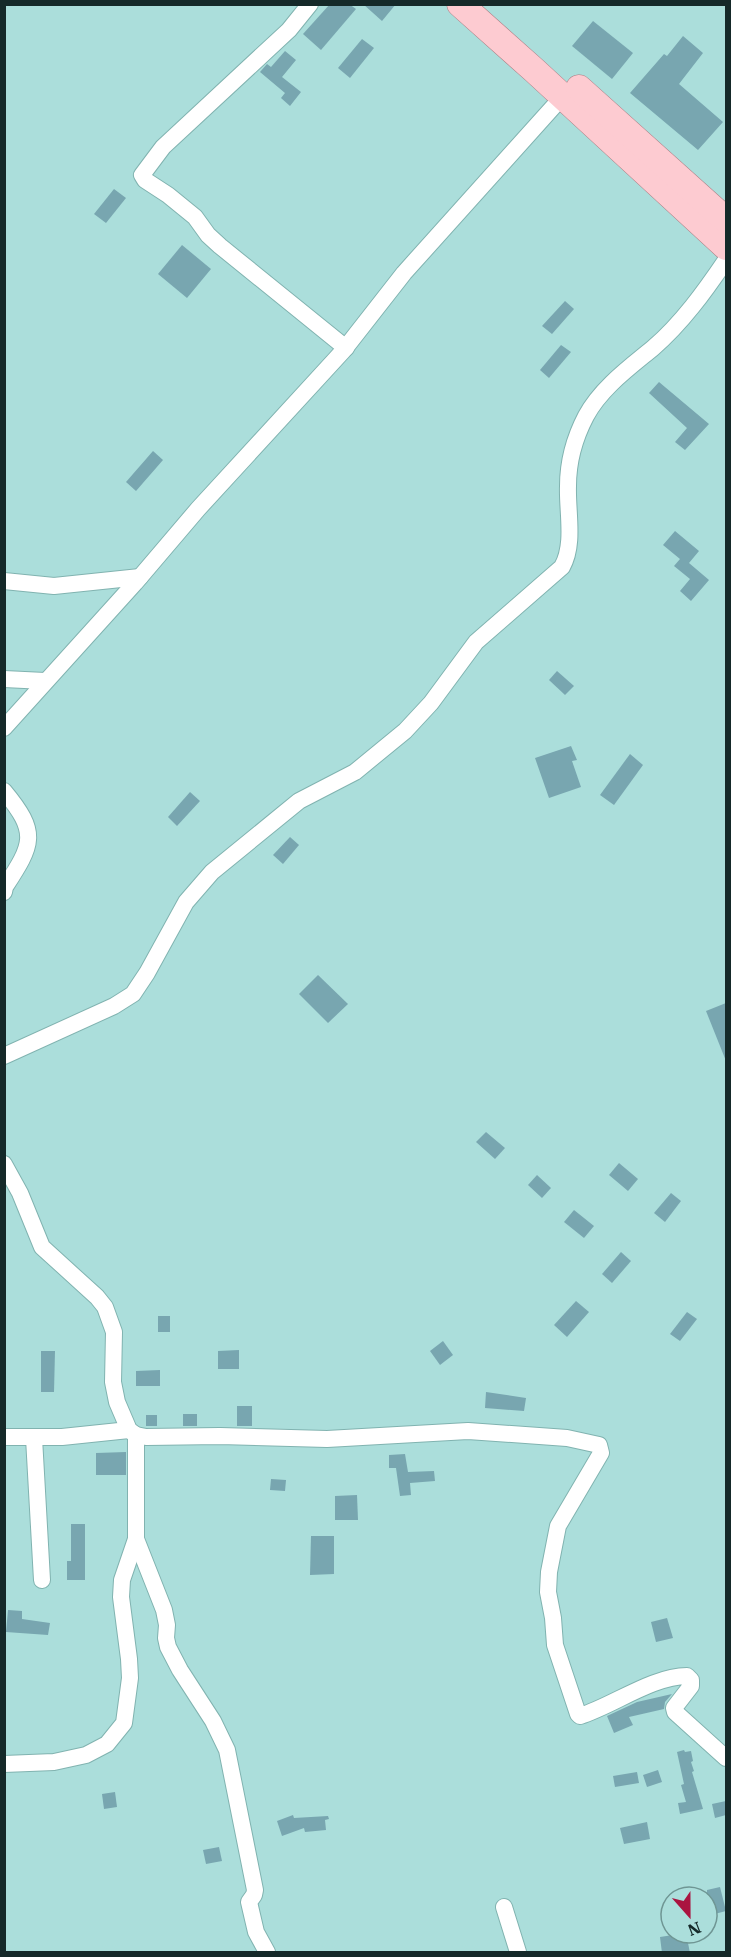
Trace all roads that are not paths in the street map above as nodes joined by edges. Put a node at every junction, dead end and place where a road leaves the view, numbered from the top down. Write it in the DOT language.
graph roads {
  1 [pos="310,4"];
  2 [pos="460,4"];
  3 [pos="484,4"];
  4 [pos="563,96"];
  5 [pos="726,220"];
  6 [pos="726,247"];
  7 [pos="726,260"];
  8 [pos="346,348"];
  9 [pos="140,577"];
  10 [pos="4,581"];
  11 [pos="4,679"];
  12 [pos="45,681"];
  13 [pos="4,728"];
  14 [pos="4,791"];
  15 [pos="4,892"];
  16 [pos="4,1056"];
  17 [pos="4,1164"];
  18 [pos="133,1433"];
  19 [pos="4,1437"];
  20 [pos="34,1438"];
  21 [pos="136,1539"];
  22 [pos="42,1580"];
  23 [pos="726,1758"];
  24 [pos="4,1764"];
  25 [pos="504,1908"];
  26 [pos="267,1953"];
  27 [pos="518,1953"];
  1 -- 8 [label="street"];
  2 -- 4 [label="main road"];
  3 -- 5 [label="main road"];
  4 -- 6 [label="main road"];
  4 -- 8 [label="street"];
  7 -- 16 [label="street"];
  8 -- 9 [label="street"];
  9 -- 10 [label="street"];
  9 -- 12 [label="street"];
  11 -- 12 [label="street"];
  12 -- 13 [label="street"];
  14 -- 15 [label="street"];
  17 -- 18 [label="street"];
  18 -- 20 [label="street"];
  18 -- 21 [label="street"];
  18 -- 23 [label="street"];
  19 -- 20 [label="street"];
  20 -- 22 [label="street"];
  21 -- 24 [label="street"];
  21 -- 26 [label="street"];
  25 -- 27 [label="street"];
}
